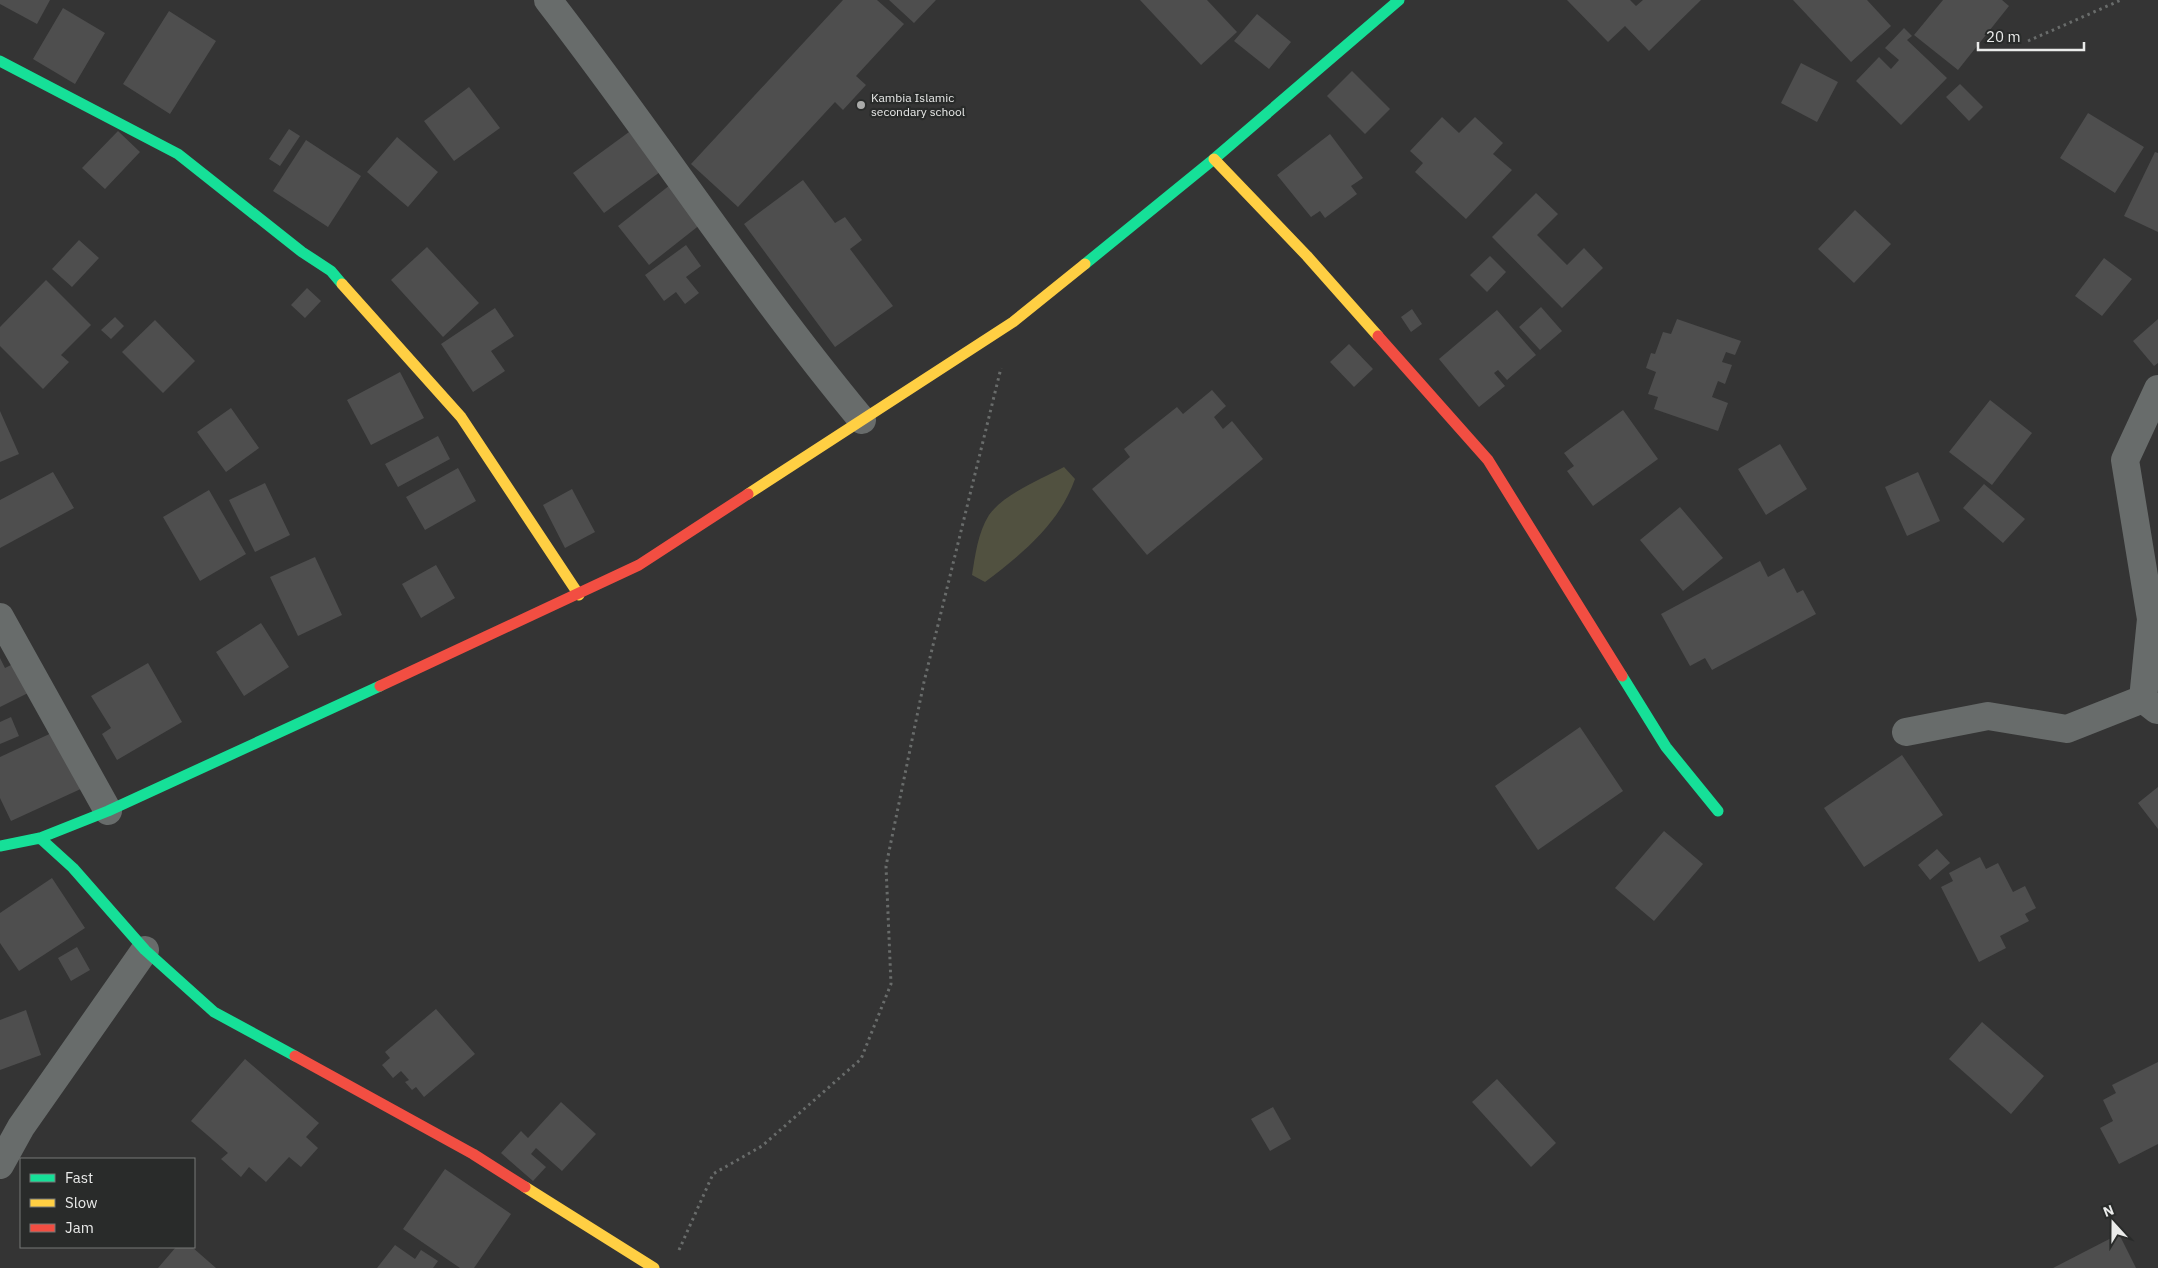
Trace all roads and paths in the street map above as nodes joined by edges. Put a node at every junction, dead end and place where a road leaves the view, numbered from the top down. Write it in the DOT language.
graph roads {
  1 [pos="548,0"];
  2 [pos="1399,0"];
  3 [pos="2122,0"];
  4 [pos="2028,40"];
  5 [pos="0,61"];
  6 [pos="1214,159"];
  7 [pos="1013,322"];
  8 [pos="2158,389"];
  9 [pos="862,420"];
  10 [pos="580,595"];
  11 [pos="0,617"];
  12 [pos="2151,705"];
  13 [pos="1906,732"];
  14 [pos="108,811"];
  15 [pos="1718,811"];
  16 [pos="40,838"];
  17 [pos="0,846"];
  18 [pos="146,950"];
  19 [pos="0,1165"];
  20 [pos="679,1251"];
  21 [pos="654,1268"];
  1 -- 9 [label="street"];
  2 -- 6 [label="street"];
  3 -- 4 [label="path"];
  5 -- 10 [label="street"];
  6 -- 7 [label="street"];
  6 -- 15 [label="street"];
  7 -- 9 [label="street"];
  7 -- 20 [label="path"];
  8 -- 12 [label="street"];
  9 -- 10 [label="street"];
  10 -- 14 [label="street"];
  11 -- 14 [label="street"];
  12 -- 13 [label="street"];
  14 -- 16 [label="street"];
  16 -- 17 [label="street"];
  16 -- 18 [label="street"];
  18 -- 19 [label="street"];
  18 -- 21 [label="street"];
}
